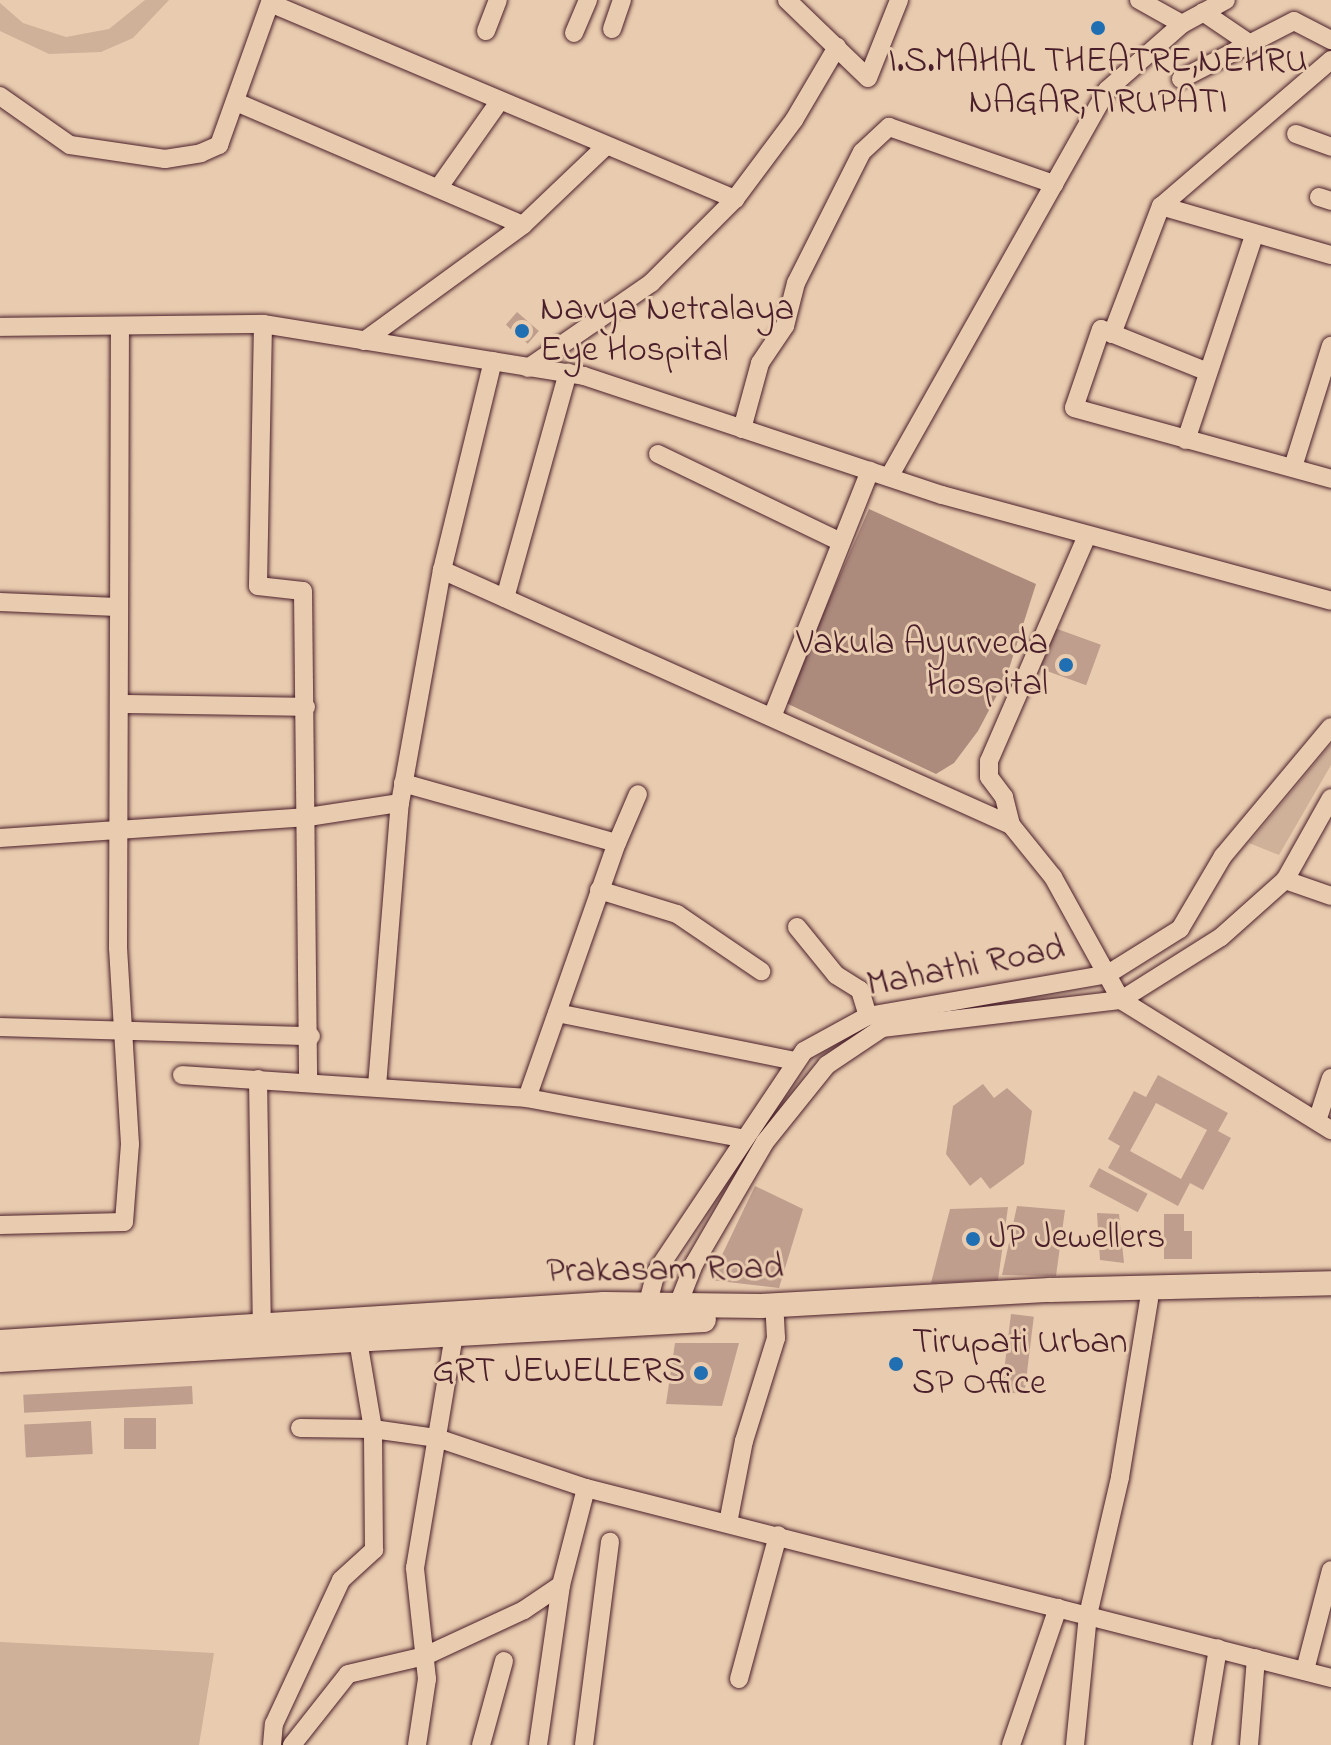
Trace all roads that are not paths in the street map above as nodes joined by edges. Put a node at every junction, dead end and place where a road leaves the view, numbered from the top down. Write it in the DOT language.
graph roads {
  1 [pos="498,0"];
  2 [pos="588,0"];
  3 [pos="622,0"];
  4 [pos="787,0"];
  5 [pos="899,0"];
  6 [pos="1139,0"];
  7 [pos="1226,0"];
  8 [pos="271,2"];
  9 [pos="1203,12"];
  10 [pos="1182,24"];
  11 [pos="612,29"];
  12 [pos="486,31"];
  13 [pos="574,33"];
  14 [pos="1331,40"];
  15 [pos="1250,44"];
  16 [pos="837,47"];
  17 [pos="1331,60"];
  18 [pos="1181,79"];
  19 [pos="0,96"];
  20 [pos="236,102"];
  21 [pos="499,102"];
  22 [pos="1296,134"];
  23 [pos="605,147"];
  24 [pos="1331,147"];
  25 [pos="1054,184"];
  26 [pos="439,187"];
  27 [pos="735,199"];
  28 [pos="1161,206"];
  29 [pos="523,225"];
  30 [pos="1254,236"];
  31 [pos="1331,255"];
  32 [pos="263,324"];
  33 [pos="120,326"];
  34 [pos="0,327"];
  35 [pos="1112,334"];
  36 [pos="364,341"];
  37 [pos="1331,346"];
  38 [pos="493,361"];
  39 [pos="528,368"];
  40 [pos="1208,372"];
  41 [pos="568,373"];
  42 [pos="742,429"];
  43 [pos="1186,440"];
  44 [pos="658,454"];
  45 [pos="1293,467"];
  46 [pos="870,471"];
  47 [pos="889,477"];
  48 [pos="1331,479"];
  49 [pos="1087,536"];
  50 [pos="839,541"];
  51 [pos="442,570"];
  52 [pos="505,598"];
  53 [pos="1331,601"];
  54 [pos="0,602"];
  55 [pos="117,607"];
  56 [pos="119,704"];
  57 [pos="306,707"];
  58 [pos="772,717"];
  59 [pos="1331,727"];
  60 [pos="403,783"];
  61 [pos="638,794"];
  62 [pos="1331,798"];
  63 [pos="400,803"];
  64 [pos="308,817"];
  65 [pos="1011,825"];
  66 [pos="121,826"];
  67 [pos="0,838"];
  68 [pos="617,843"];
  69 [pos="1285,880"];
  70 [pos="599,890"];
  71 [pos="1331,896"];
  72 [pos="797,927"];
  73 [pos="761,971"];
  74 [pos="1108,974"];
  75 [pos="1121,1000"];
  76 [pos="557,1013"];
  77 [pos="868,1016"];
  78 [pos="0,1027"];
  79 [pos="120,1033"];
  80 [pos="311,1036"];
  81 [pos="795,1061"];
  82 [pos="182,1075"];
  83 [pos="1331,1078"];
  84 [pos="258,1079"];
  85 [pos="308,1081"];
  86 [pos="377,1086"];
  87 [pos="527,1098"];
  88 [pos="1324,1124"];
  89 [pos="741,1138"];
  90 [pos="0,1225"];
  91 [pos="1331,1283"];
  92 [pos="1331,1294"];
  93 [pos="1149,1299"];
  94 [pos="645,1312"];
  95 [pos="675,1312"];
  96 [pos="775,1318"];
  97 [pos="262,1327"];
  98 [pos="454,1334"];
  99 [pos="358,1340"];
  100 [pos="0,1342"];
  101 [pos="0,1360"];
  102 [pos="300,1428"];
  103 [pos="373,1429"];
  104 [pos="437,1438"];
  105 [pos="586,1488"];
  106 [pos="728,1523"];
  107 [pos="778,1535"];
  108 [pos="610,1542"];
  109 [pos="1331,1570"];
  110 [pos="561,1585"];
  111 [pos="1058,1608"];
  112 [pos="1088,1615"];
  113 [pos="1218,1648"];
  114 [pos="425,1656"];
  115 [pos="1256,1658"];
  116 [pos="504,1661"];
  117 [pos="1305,1670"];
  118 [pos="1331,1678"];
  119 [pos="739,1679"];
  120 [pos="272,1745"];
  121 [pos="292,1745"];
  122 [pos="417,1745"];
  123 [pos="481,1745"];
  124 [pos="538,1745"];
  125 [pos="584,1745"];
  126 [pos="1011,1745"];
  127 [pos="1075,1745"];
  128 [pos="1202,1745"];
  129 [pos="1249,1745"];
  1 -- 12 [label="street"];
  2 -- 13 [label="street"];
  3 -- 11 [label="street"];
  4 -- 16 [label="street"];
  5 -- 16 [label="street"];
  6 -- 10 [label="street"];
  7 -- 9 [label="street"];
  8 -- 20 [label="street"];
  8 -- 21 [label="street"];
  9 -- 10 [label="street"];
  9 -- 15 [label="street"];
  10 -- 25 [label="street"];
  14 -- 15 [label="street"];
  15 -- 18 [label="street"];
  16 -- 27 [label="street"];
  17 -- 28 [label="street"];
  19 -- 20 [label="street"];
  20 -- 26 [label="street"];
  21 -- 23 [label="street"];
  21 -- 26 [label="street"];
  22 -- 24 [label="street"];
  23 -- 27 [label="street"];
  23 -- 29 [label="street"];
  25 -- 42 [label="street"];
  25 -- 47 [label="street"];
  26 -- 29 [label="street"];
  27 -- 39 [label="street"];
  28 -- 30 [label="street"];
  28 -- 35 [label="street"];
  29 -- 36 [label="street"];
  30 -- 31 [label="street"];
  30 -- 40 [label="street"];
  32 -- 33 [label="street"];
  32 -- 36 [label="street"];
  32 -- 57 [label="street"];
  33 -- 34 [label="street"];
  33 -- 55 [label="street"];
  35 -- 40 [label="street"];
  35 -- 43 [label="street"];
  36 -- 38 [label="street"];
  37 -- 45 [label="street"];
  38 -- 39 [label="street"];
  38 -- 51 [label="street"];
  39 -- 41 [label="street"];
  40 -- 43 [label="street"];
  41 -- 42 [label="street"];
  41 -- 52 [label="street"];
  42 -- 46 [label="street"];
  43 -- 45 [label="street"];
  44 -- 50 [label="street"];
  45 -- 48 [label="street"];
  46 -- 47 [label="street"];
  46 -- 50 [label="street"];
  47 -- 49 [label="street"];
  49 -- 53 [label="street"];
  49 -- 65 [label="street"];
  50 -- 58 [label="street"];
  51 -- 52 [label="street"];
  51 -- 60 [label="street"];
  52 -- 58 [label="street"];
  54 -- 55 [label="street"];
  55 -- 56 [label="street"];
  56 -- 57 [label="street"];
  56 -- 66 [label="street"];
  57 -- 64 [label="street"];
  58 -- 65 [label="street"];
  59 -- 74 [label="street, Mahathi Road"];
  60 -- 63 [label="street"];
  60 -- 68 [label="street"];
  61 -- 68 [label="street"];
  62 -- 69 [label="street, Mahathi Road"];
  63 -- 64 [label="street"];
  63 -- 86 [label="street"];
  64 -- 66 [label="street"];
  64 -- 80 [label="street"];
  65 -- 74 [label="street"];
  66 -- 67 [label="street"];
  66 -- 79 [label="street"];
  68 -- 70 [label="street"];
  69 -- 71 [label="street"];
  69 -- 75 [label="street, Mahathi Road"];
  70 -- 73 [label="street"];
  70 -- 76 [label="street"];
  72 -- 77 [label="street"];
  74 -- 75 [label="street"];
  74 -- 77 [label="street, Mahathi Road"];
  75 -- 88 [label="street"];
  75 -- 95 [label="street, Mahathi Road"];
  76 -- 81 [label="street"];
  76 -- 87 [label="street"];
  77 -- 81 [label="street, Mahathi Road"];
  78 -- 79 [label="street"];
  79 -- 80 [label="street"];
  79 -- 90 [label="street"];
  80 -- 85 [label="street"];
  81 -- 89 [label="street, Mahathi Road"];
  82 -- 84 [label="street"];
  83 -- 88 [label="street"];
  84 -- 85 [label="street"];
  84 -- 97 [label="street"];
  85 -- 86 [label="street"];
  86 -- 87 [label="street"];
  87 -- 89 [label="street"];
  89 -- 94 [label="street, Mahathi Road"];
  91 -- 95 [label="main road, Prakasam Road"];
  92 -- 93 [label="main road, Prakasam Road"];
  93 -- 96 [label="main road, Prakasam Road"];
  93 -- 112 [label="street"];
  94 -- 95 [label="main road, Prakasam Road"];
  94 -- 97 [label="main road, Prakasam Road"];
  94 -- 98 [label="main road, Prakasam Road"];
  95 -- 96 [label="main road, Prakasam Road"];
  96 -- 106 [label="street"];
  97 -- 100 [label="main road, Prakasam Road"];
  98 -- 99 [label="main road, Prakasam Road"];
  98 -- 104 [label="street"];
  99 -- 101 [label="main road, Prakasam Road"];
  99 -- 103 [label="street"];
  102 -- 103 [label="street"];
  103 -- 104 [label="street"];
  103 -- 120 [label="street"];
  104 -- 105 [label="street"];
  104 -- 114 [label="street"];
  105 -- 106 [label="street"];
  105 -- 110 [label="street"];
  106 -- 107 [label="street"];
  107 -- 111 [label="street"];
  107 -- 119 [label="street"];
  108 -- 125 [label="street"];
  109 -- 117 [label="street"];
  110 -- 114 [label="street"];
  110 -- 124 [label="street"];
  111 -- 112 [label="street"];
  111 -- 126 [label="street"];
  112 -- 113 [label="street"];
  112 -- 127 [label="street"];
  113 -- 115 [label="street"];
  113 -- 128 [label="street"];
  114 -- 121 [label="street"];
  114 -- 122 [label="street"];
  115 -- 117 [label="street"];
  115 -- 129 [label="street"];
  116 -- 123 [label="street"];
  117 -- 118 [label="street"];
}
